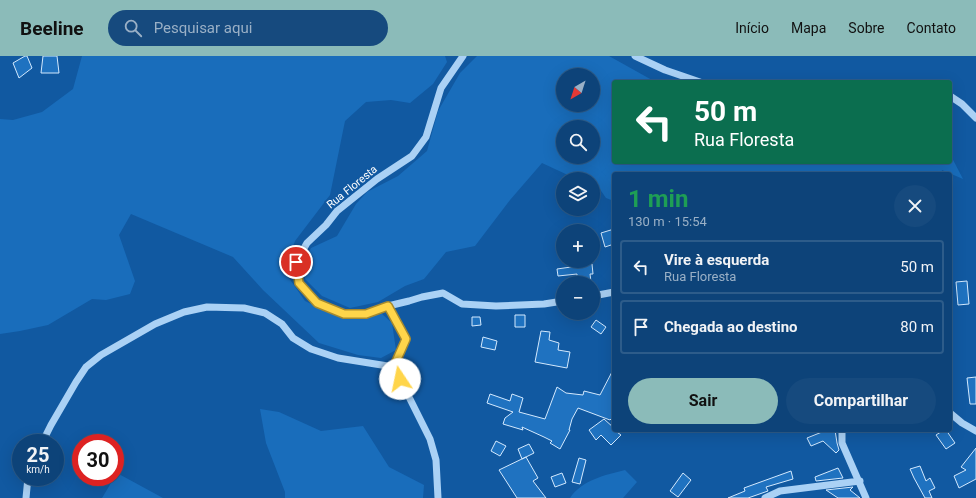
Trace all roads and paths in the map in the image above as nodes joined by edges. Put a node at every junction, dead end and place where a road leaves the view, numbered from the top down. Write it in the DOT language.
graph roads {
  1 [pos="463,56"];
  2 [pos="635,56"];
  3 [pos="694,80"];
  4 [pos="952,97"];
  5 [pos="976,118"];
  6 [pos="612,292"];
  7 [pos="600,295"];
  8 [pos="556,302"];
  9 [pos="388,306"];
  10 [pos="394,366"];
  11 [pos="952,415"];
  12 [pos="976,431"];
  13 [pos="842,432"];
  14 [pos="46,434"];
  15 [pos="860,481"];
  16 [pos="27,486"];
  17 [pos="26,498"];
  18 [pos="438,498"];
  19 [pos="765,498"];
  20 [pos="866,498"];
  1 -- 9 [label="street, Rua Floresta"];
  2 -- 3 [label="street"];
  4 -- 5 [label="street"];
  6 -- 7 [label="street"];
  8 -- 9 [label="street, Rua Floresta"];
  9 -- 10 [label="street"];
  10 -- 14 [label="street"];
  10 -- 18 [label="street"];
  11 -- 12 [label="street"];
  13 -- 15 [label="street"];
  15 -- 19 [label="street"];
  15 -- 20 [label="street"];
  16 -- 17 [label="street"];
}
